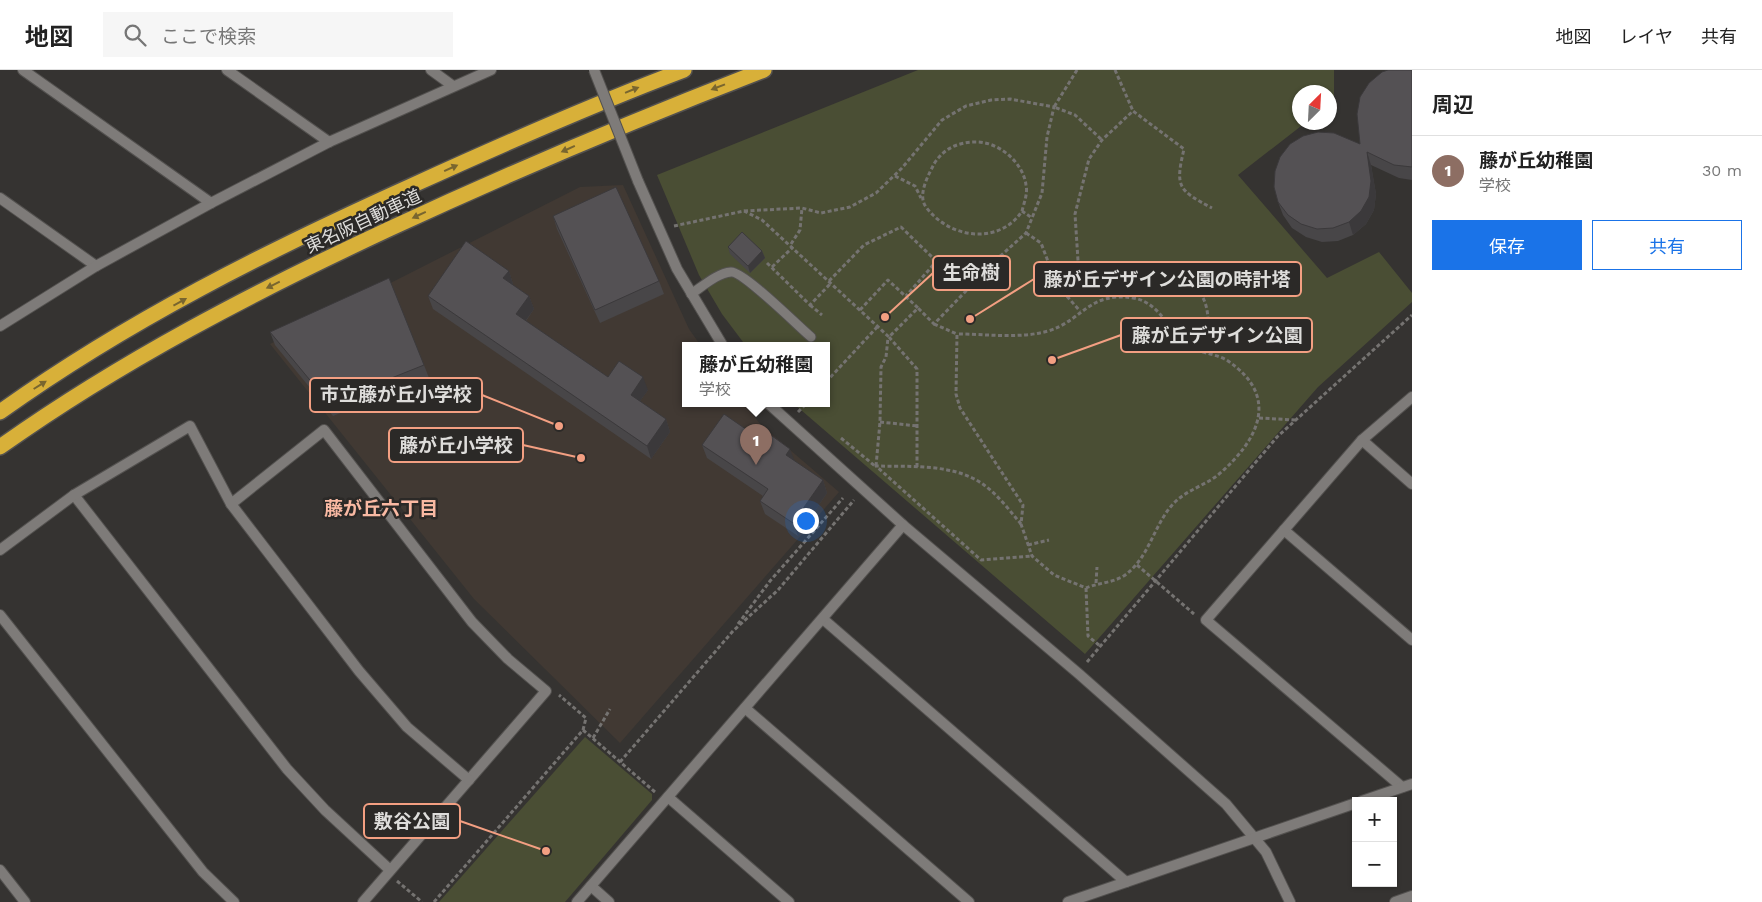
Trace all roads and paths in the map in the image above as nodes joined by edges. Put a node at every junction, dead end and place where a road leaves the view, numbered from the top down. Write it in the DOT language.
graph roads {
  1 [pos="23,70"];
  2 [pos="228,70"];
  3 [pos="431,70"];
  4 [pos="491,70"];
  5 [pos="594,70"];
  6 [pos="684,70"];
  7 [pos="764,70"];
  8 [pos="1077,70"];
  9 [pos="1115,70"];
  10 [pos="454,86"];
  11 [pos="1054,107"];
  12 [pos="1133,112"];
  13 [pos="1102,140"];
  14 [pos="329,142"];
  15 [pos="894,176"];
  16 [pos="0,198"];
  17 [pos="922,201"];
  18 [pos="211,203"];
  19 [pos="802,208"];
  20 [pos="1212,208"];
  21 [pos="744,211"];
  22 [pos="1022,212"];
  23 [pos="1032,218"];
  24 [pos="674,226"];
  25 [pos="1026,234"];
  26 [pos="792,246"];
  27 [pos="767,263"];
  28 [pos="1218,263"];
  29 [pos="96,266"];
  30 [pos="772,267"];
  31 [pos="1188,281"];
  32 [pos="830,282"];
  33 [pos="691,294"];
  34 [pos="906,296"];
  35 [pos="1067,296"];
  36 [pos="1134,298"];
  37 [pos="810,304"];
  38 [pos="918,308"];
  39 [pos="860,310"];
  40 [pos="1080,311"];
  41 [pos="822,315"];
  42 [pos="1412,315"];
  43 [pos="934,324"];
  44 [pos="0,326"];
  45 [pos="878,326"];
  46 [pos="957,334"];
  47 [pos="888,337"];
  48 [pos="811,338"];
  49 [pos="721,342"];
  50 [pos="1206,354"];
  51 [pos="830,378"];
  52 [pos="1412,397"];
  53 [pos="772,407"];
  54 [pos="803,407"];
  55 [pos="0,412"];
  56 [pos="798,412"];
  57 [pos="1259,418"];
  58 [pos="1295,420"];
  59 [pos="880,422"];
  60 [pos="918,426"];
  61 [pos="841,438"];
  62 [pos="1362,440"];
  63 [pos="0,447"];
  64 [pos="876,466"];
  65 [pos="917,467"];
  66 [pos="1412,484"];
  67 [pos="74,495"];
  68 [pos="843,498"];
  69 [pos="856,498"];
  70 [pos="231,504"];
  71 [pos="1021,524"];
  72 [pos="903,525"];
  73 [pos="1284,530"];
  74 [pos="1049,540"];
  75 [pos="1028,545"];
  76 [pos="0,550"];
  77 [pos="1032,556"];
  78 [pos="1138,565"];
  79 [pos="1097,567"];
  80 [pos="1156,580"];
  81 [pos="1096,583"];
  82 [pos="1086,588"];
  83 [pos="0,615"];
  84 [pos="823,619"];
  85 [pos="1206,620"];
  86 [pos="733,631"];
  87 [pos="1412,640"];
  88 [pos="1100,646"];
  89 [pos="1086,662"];
  90 [pos="546,691"];
  91 [pos="744,708"];
  92 [pos="610,709"];
  93 [pos="583,730"];
  94 [pos="593,738"];
  95 [pos="620,762"];
  96 [pos="469,780"];
  97 [pos="1407,785"];
  98 [pos="1373,797"];
  99 [pos="667,799"];
  100 [pos="1352,804"];
  101 [pos="1255,838"];
  102 [pos="0,870"];
  103 [pos="389,871"];
  104 [pos="1126,882"];
  105 [pos="591,886"];
  106 [pos="1412,896"];
  107 [pos="25,902"];
  108 [pos="234,902"];
  109 [pos="363,902"];
  110 [pos="422,902"];
  111 [pos="434,902"];
  112 [pos="577,902"];
  113 [pos="609,902"];
  114 [pos="789,902"];
  115 [pos="969,902"];
  116 [pos="1068,902"];
  117 [pos="1290,902"];
  118 [pos="1395,902"];
  1 -- 18 [label="street"];
  2 -- 14 [label="street"];
  3 -- 10 [label="street"];
  4 -- 10 [label="street"];
  5 -- 33 [label="street, bridge"];
  55 -- 6 [label="highway, 東名阪自動車道, one-way"];
  7 -- 63 [label="highway, 東名阪自動車道, one-way"];
  8 -- 11 [label="path"];
  9 -- 12 [label="path"];
  10 -- 14 [label="street"];
  11 -- 13 [label="path"];
  11 -- 15 [label="path"];
  11 -- 23 [label="path"];
  12 -- 13 [label="path"];
  12 -- 20 [label="path"];
  13 -- 35 [label="path"];
  14 -- 18 [label="street"];
  15 -- 17 [label="path"];
  15 -- 19 [label="path"];
  16 -- 29 [label="street"];
  17 -- 22 [label="path"];
  17 -- 22 [label="path"];
  18 -- 29 [label="street"];
  19 -- 21 [label="path"];
  19 -- 26 [label="path"];
  21 -- 24 [label="path"];
  21 -- 26 [label="path"];
  22 -- 23 [label="path"];
  23 -- 25 [label="path"];
  25 -- 35 [label="path"];
  25 -- 43 [label="path"];
  26 -- 30 [label="path"];
  26 -- 32 [label="path"];
  27 -- 30 [label="path"];
  28 -- 31 [label="path"];
  29 -- 44 [label="street"];
  30 -- 37 [label="path"];
  31 -- 36 [label="path"];
  31 -- 50 [label="path"];
  32 -- 34 [label="path"];
  32 -- 37 [label="path"];
  32 -- 39 [label="path"];
  33 -- 48 [label="lane"];
  33 -- 49 [label="street"];
  34 -- 38 [label="path"];
  34 -- 39 [label="path"];
  35 -- 40 [label="path"];
  36 -- 40 [label="path"];
  36 -- 50 [label="path"];
  37 -- 41 [label="path"];
  38 -- 43 [label="path"];
  38 -- 47 [label="path"];
  39 -- 45 [label="path"];
  40 -- 46 [label="path"];
  42 -- 58 [label="path"];
  43 -- 46 [label="path"];
  45 -- 47 [label="path"];
  45 -- 51 [label="path"];
  46 -- 71 [label="path"];
  47 -- 59 [label="path"];
  47 -- 60 [label="path"];
  50 -- 57 [label="path"];
  52 -- 62 [label="street"];
  53 -- 72 [label="street"];
  54 -- 56 [label="path"];
  57 -- 58 [label="path"];
  57 -- 78 [label="path"];
  58 -- 80 [label="path"];
  59 -- 60 [label="path"];
  59 -- 64 [label="path"];
  60 -- 65 [label="path"];
  61 -- 64 [label="path"];
  62 -- 66 [label="street"];
  62 -- 73 [label="street"];
  64 -- 65 [label="path"];
  64 -- 77 [label="path"];
  65 -- 71 [label="path"];
  67 -- 70 [label="street"];
  67 -- 76 [label="street"];
  67 -- 103 [label="street"];
  68 -- 86 [label="path"];
  69 -- 86 [label="path"];
  70 -- 90 [label="street"];
  70 -- 96 [label="street"];
  71 -- 75 [label="path"];
  72 -- 84 [label="street"];
  72 -- 101 [label="street"];
  73 -- 85 [label="street"];
  73 -- 87 [label="street"];
  74 -- 75 [label="path"];
  75 -- 77 [label="path"];
  77 -- 82 [label="path"];
  78 -- 80 [label="path"];
  78 -- 81 [label="path"];
  79 -- 81 [label="path"];
  80 -- 85 [label="path"];
  80 -- 88 [label="path"];
  81 -- 82 [label="path"];
  82 -- 88 [label="path"];
  83 -- 108 [label="street"];
  84 -- 91 [label="street"];
  84 -- 104 [label="street"];
  85 -- 97 [label="street"];
  86 -- 95 [label="path"];
  88 -- 89 [label="path"];
  90 -- 93 [label="path"];
  90 -- 96 [label="street"];
  91 -- 99 [label="street"];
  91 -- 115 [label="street"];
  92 -- 94 [label="path"];
  93 -- 94 [label="path"];
  93 -- 111 [label="path"];
  94 -- 95 [label="path"];
  95 -- 99 [label="path"];
  96 -- 103 [label="street"];
  97 -- 98 [label="street"];
  99 -- 105 [label="street"];
  99 -- 114 [label="street"];
  100 -- 101 [label="street"];
  101 -- 104 [label="street"];
  101 -- 117 [label="street"];
  102 -- 107 [label="street"];
  103 -- 109 [label="street"];
  103 -- 110 [label="path"];
  104 -- 116 [label="street"];
  105 -- 112 [label="street"];
  105 -- 113 [label="street"];
  106 -- 118 [label="street"];
}
